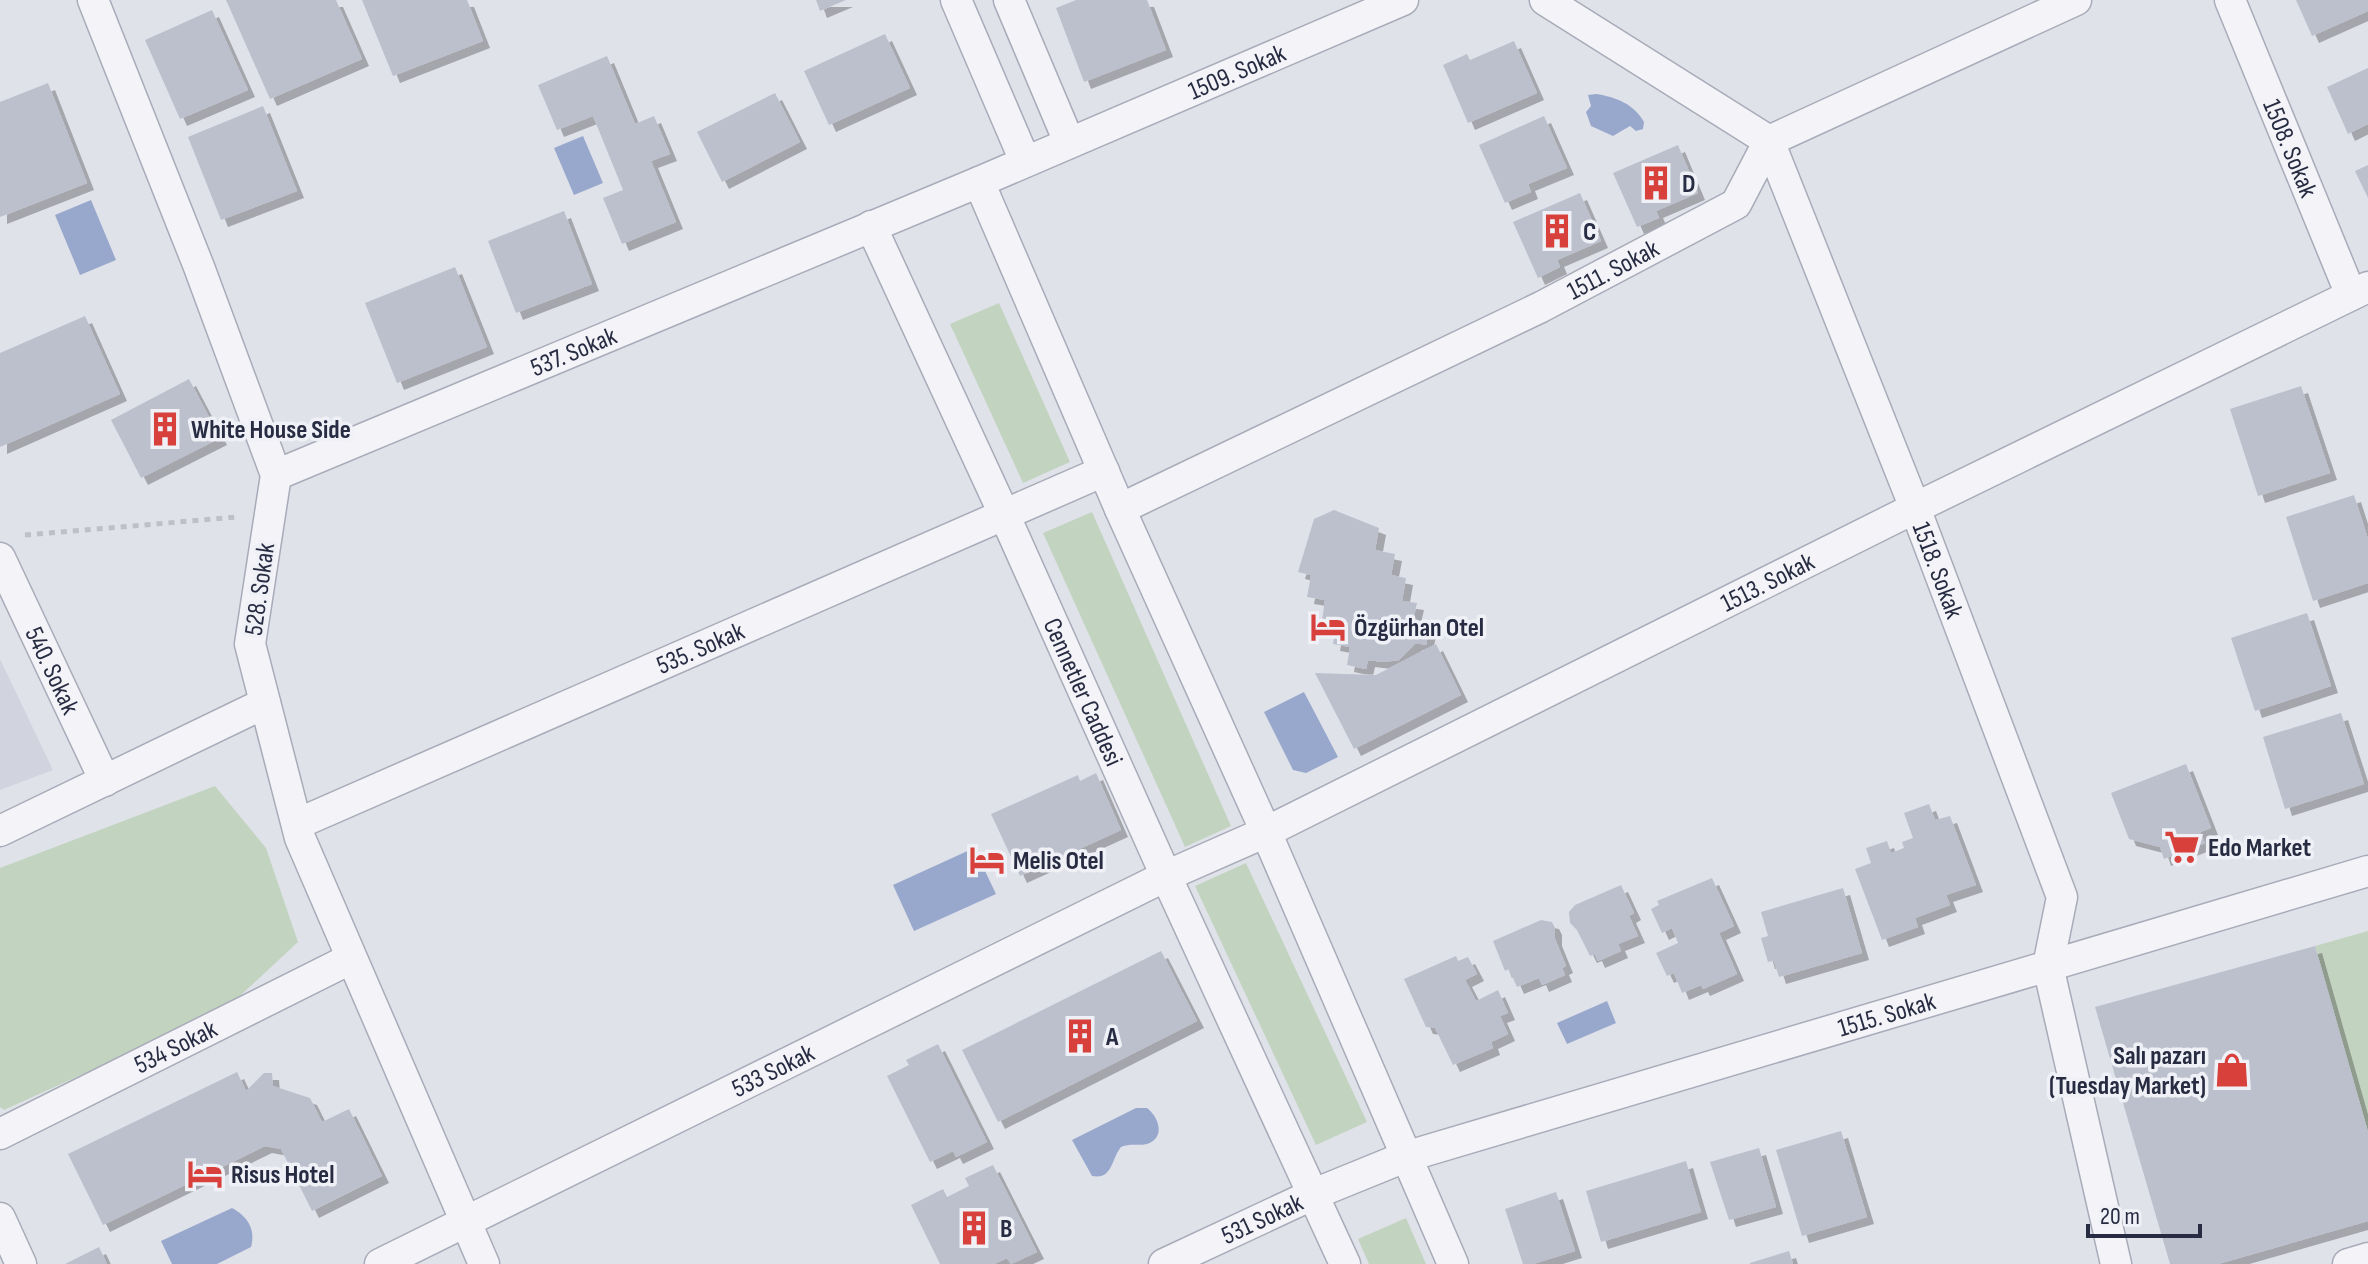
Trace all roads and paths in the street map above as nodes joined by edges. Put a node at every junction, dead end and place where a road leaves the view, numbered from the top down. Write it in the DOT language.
graph roads {
  1 [pos="93,0"];
  2 [pos="956,0"];
  3 [pos="1009,0"];
  4 [pos="1403,0"];
  5 [pos="1545,0"];
  6 [pos="2076,0"];
  7 [pos="2230,0"];
  8 [pos="1769,141"];
  9 [pos="1069,142"];
  10 [pos="1025,161"];
  11 [pos="979,182"];
  12 [pos="871,226"];
  13 [pos="2360,291"];
  14 [pos="1104,471"];
  15 [pos="276,475"];
  16 [pos="1915,508"];
  17 [pos="1120,509"];
  18 [pos="1004,514"];
  19 [pos="270,515"];
  20 [pos="8,547"];
  21 [pos="265,703"];
  22 [pos="105,781"];
  23 [pos="297,824"];
  24 [pos="0,831"];
  25 [pos="1266,832"];
  26 [pos="2368,871"];
  27 [pos="1166,876"];
  28 [pos="350,959"];
  29 [pos="2048,966"];
  30 [pos="0,1134"];
  31 [pos="1405,1157"];
  32 [pos="1314,1194"];
  33 [pos="0,1218"];
  34 [pos="466,1221"];
  35 [pos="2368,1258"];
  36 [pos="21,1264"];
  37 [pos="380,1264"];
  38 [pos="484,1264"];
  39 [pos="1164,1264"];
  40 [pos="1345,1264"];
  41 [pos="1453,1264"];
  42 [pos="2116,1264"];
  43 [pos="2348,1264"];
  1 -- 15 [label="street, 528. Sokak"];
  2 -- 10 [label="street"];
  3 -- 9 [label="street"];
  4 -- 9 [label="street, 1509. Sokak"];
  5 -- 8 [label="street"];
  6 -- 8 [label="street"];
  7 -- 13 [label="street, 1508. Sokak"];
  8 -- 16 [label="street, 1518. Sokak"];
  8 -- 17 [label="street, 1511. Sokak"];
  9 -- 10 [label="street"];
  10 -- 11 [label="street"];
  11 -- 12 [label="street"];
  11 -- 14 [label="street"];
  12 -- 15 [label="street, 537. Sokak"];
  12 -- 18 [label="street, Cennetler Caddesi"];
  13 -- 16 [label="street, 1513. Sokak"];
  14 -- 17 [label="street"];
  14 -- 18 [label="street, 535. Sokak"];
  15 -- 19 [label="street, 528. Sokak"];
  16 -- 25 [label="street, 1513. Sokak"];
  16 -- 29 [label="street, 1518. Sokak"];
  17 -- 25 [label="street"];
  18 -- 23 [label="street, 535. Sokak"];
  18 -- 27 [label="street, Cennetler Caddesi"];
  19 -- 20 [label="path"];
  19 -- 21 [label="street, 528. Sokak"];
  20 -- 22 [label="street, 540. Sokak"];
  21 -- 22 [label="street"];
  21 -- 23 [label="street, 528. Sokak"];
  22 -- 24 [label="street"];
  23 -- 28 [label="street, 528. Sokak"];
  25 -- 27 [label="street, 1513. Sokak"];
  25 -- 31 [label="street"];
  26 -- 29 [label="street, 1515. Sokak"];
  27 -- 32 [label="street, Cennetler Caddesi"];
  27 -- 34 [label="street, 533 Sokak"];
  28 -- 30 [label="street, 534 Sokak"];
  28 -- 34 [label="street, 528. Sokak"];
  29 -- 31 [label="street, 1515. Sokak"];
  29 -- 42 [label="street, 1518. Sokak"];
  31 -- 32 [label="street, 1515. Sokak"];
  31 -- 41 [label="street"];
  32 -- 39 [label="street, 531 Sokak"];
  32 -- 40 [label="street, Cennetler Caddesi"];
  33 -- 36 [label="street"];
  34 -- 37 [label="street, 533 Sokak"];
  34 -- 38 [label="street, 528. Sokak"];
  35 -- 43 [label="street"];
}
